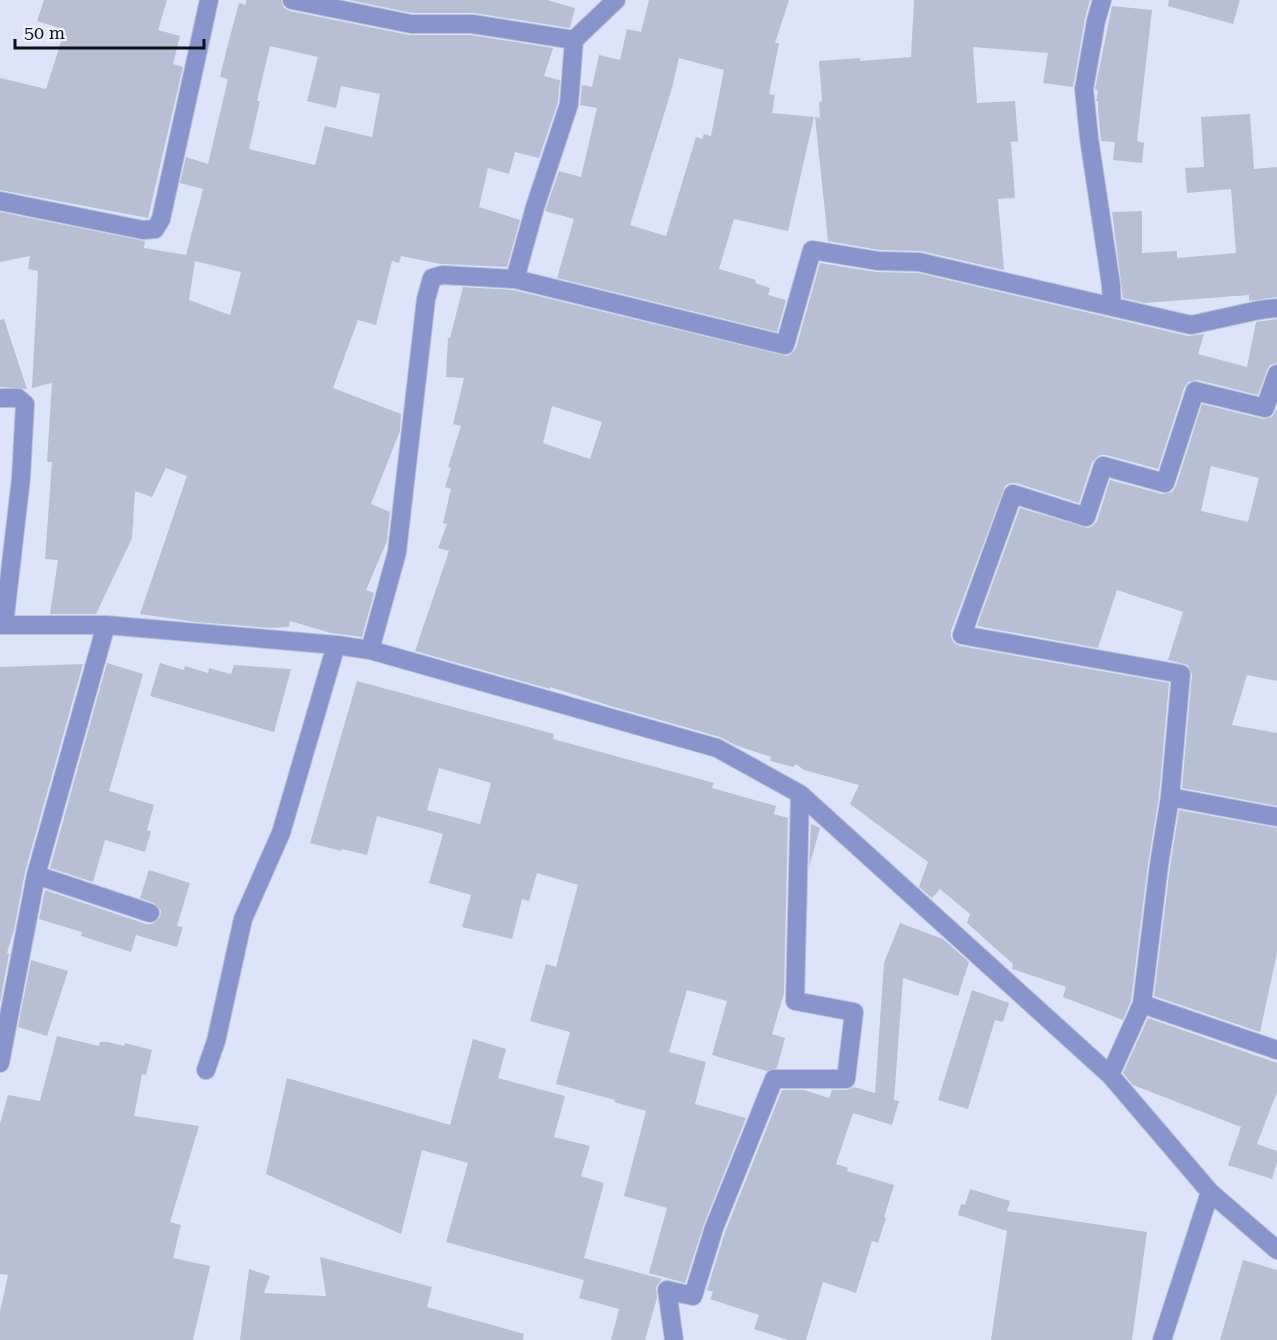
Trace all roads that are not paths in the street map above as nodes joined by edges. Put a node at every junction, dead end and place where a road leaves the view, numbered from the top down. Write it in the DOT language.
graph roads {
  1 [pos="208,0"];
  2 [pos="292,0"];
  3 [pos="616,0"];
  4 [pos="1102,0"];
  5 [pos="574,40"];
  6 [pos="0,201"];
  7 [pos="515,279"];
  8 [pos="1112,306"];
  9 [pos="1277,308"];
  10 [pos="1277,374"];
  11 [pos="0,398"];
  12 [pos="2,625"];
  13 [pos="106,625"];
  14 [pos="336,645"];
  15 [pos="370,650"];
  16 [pos="800,794"];
  17 [pos="1170,797"];
  18 [pos="1277,817"];
  19 [pos="36,875"];
  20 [pos="150,913"];
  21 [pos="1142,1004"];
  22 [pos="1277,1050"];
  23 [pos="0,1063"];
  24 [pos="206,1070"];
  25 [pos="1110,1075"];
  26 [pos="1210,1192"];
  27 [pos="1277,1250"];
  28 [pos="674,1340"];
  29 [pos="1162,1340"];
  1 -- 6 [label="street"];
  2 -- 5 [label="street"];
  3 -- 5 [label="street"];
  4 -- 8 [label="street"];
  5 -- 7 [label="street"];
  7 -- 8 [label="street"];
  7 -- 15 [label="street"];
  8 -- 9 [label="street"];
  10 -- 17 [label="street"];
  11 -- 12 [label="street"];
  12 -- 13 [label="street"];
  13 -- 14 [label="street"];
  13 -- 19 [label="street"];
  14 -- 15 [label="street"];
  14 -- 24 [label="street"];
  15 -- 16 [label="street"];
  16 -- 25 [label="street"];
  16 -- 28 [label="street"];
  17 -- 18 [label="street"];
  17 -- 21 [label="street"];
  19 -- 20 [label="street"];
  19 -- 23 [label="street"];
  21 -- 22 [label="street"];
  21 -- 25 [label="street"];
  25 -- 26 [label="street"];
  26 -- 27 [label="street"];
  26 -- 29 [label="street"];
}
